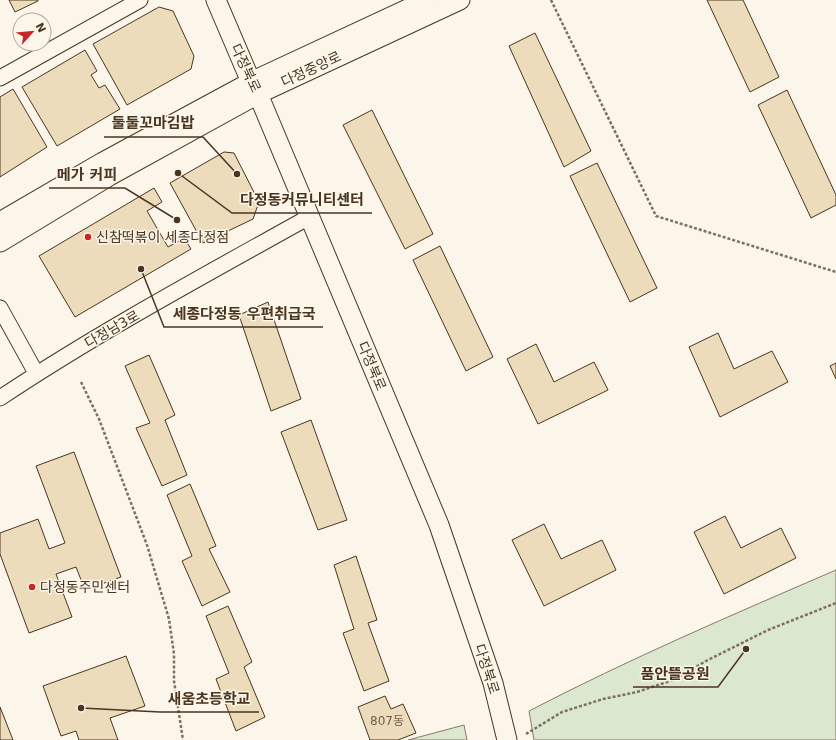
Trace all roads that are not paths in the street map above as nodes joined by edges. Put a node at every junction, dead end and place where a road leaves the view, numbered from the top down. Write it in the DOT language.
graph roads {
  1 [pos="140,0"];
  2 [pos="216,0"];
  3 [pos="427,0"];
  4 [pos="460,0"];
  5 [pos="0,78"];
  6 [pos="254,88"];
  7 [pos="309,217"];
  8 [pos="0,222"];
  9 [pos="0,242"];
  10 [pos="0,308"];
  11 [pos="36,373"];
  12 [pos="0,398"];
  13 [pos="507,740"];
  1 -- 5 [label="street"];
  2 -- 6 [label="street, 다정북로"];
  3 -- 6 [label="street, 다정중앙로"];
  4 -- 6 [label="street, 다정중앙로"];
  6 -- 7 [label="street, 다정북로"];
  6 -- 8 [label="street, 다정중앙로"];
  6 -- 9 [label="street, 다정중앙로"];
  7 -- 11 [label="street, 다정남3로"];
  7 -- 13 [label="street, 다정북로"];
  10 -- 11 [label="street"];
  11 -- 12 [label="street, 다정남3로"];
}
